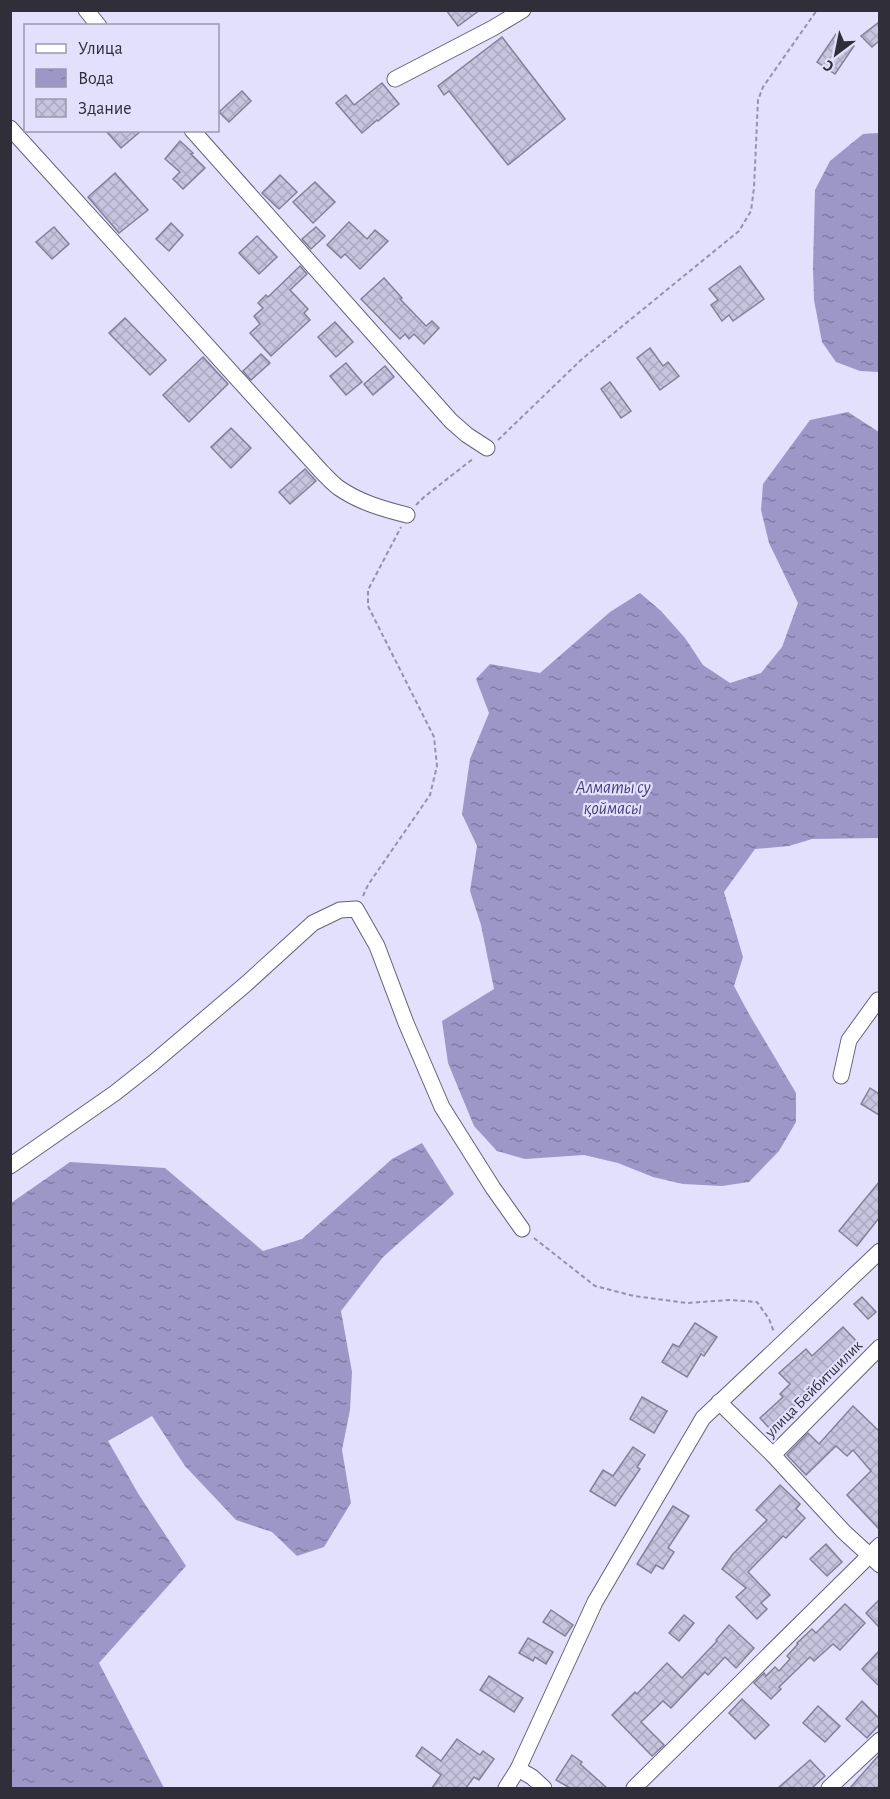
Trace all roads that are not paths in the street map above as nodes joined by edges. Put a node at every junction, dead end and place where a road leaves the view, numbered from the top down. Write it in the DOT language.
graph roads {
  1 [pos="86,10"];
  2 [pos="523,10"];
  3 [pos="97,24"];
  4 [pos="395,79"];
  5 [pos="10,128"];
  6 [pos="194,132"];
  7 [pos="487,448"];
  8 [pos="407,515"];
  9 [pos="879,1000"];
  10 [pos="842,1076"];
  11 [pos="10,1166"];
  12 [pos="522,1229"];
  13 [pos="879,1251"];
  14 [pos="879,1347"];
  15 [pos="719,1402"];
  16 [pos="772,1455"];
  17 [pos="876,1555"];
  18 [pos="879,1740"];
  19 [pos="518,1769"];
  20 [pos="506,1788"];
  21 [pos="544,1788"];
  22 [pos="634,1788"];
  23 [pos="829,1788"];
  1 -- 3 [label="street"];
  2 -- 4 [label="street"];
  5 -- 8 [label="street"];
  6 -- 7 [label="street"];
  9 -- 10 [label="street"];
  11 -- 12 [label="street"];
  13 -- 15 [label="street"];
  14 -- 16 [label="street, улица Бейбитшилик"];
  15 -- 16 [label="street"];
  15 -- 19 [label="street"];
  16 -- 17 [label="street"];
  17 -- 22 [label="street"];
  18 -- 23 [label="street"];
  19 -- 20 [label="street"];
  19 -- 21 [label="street"];
}
